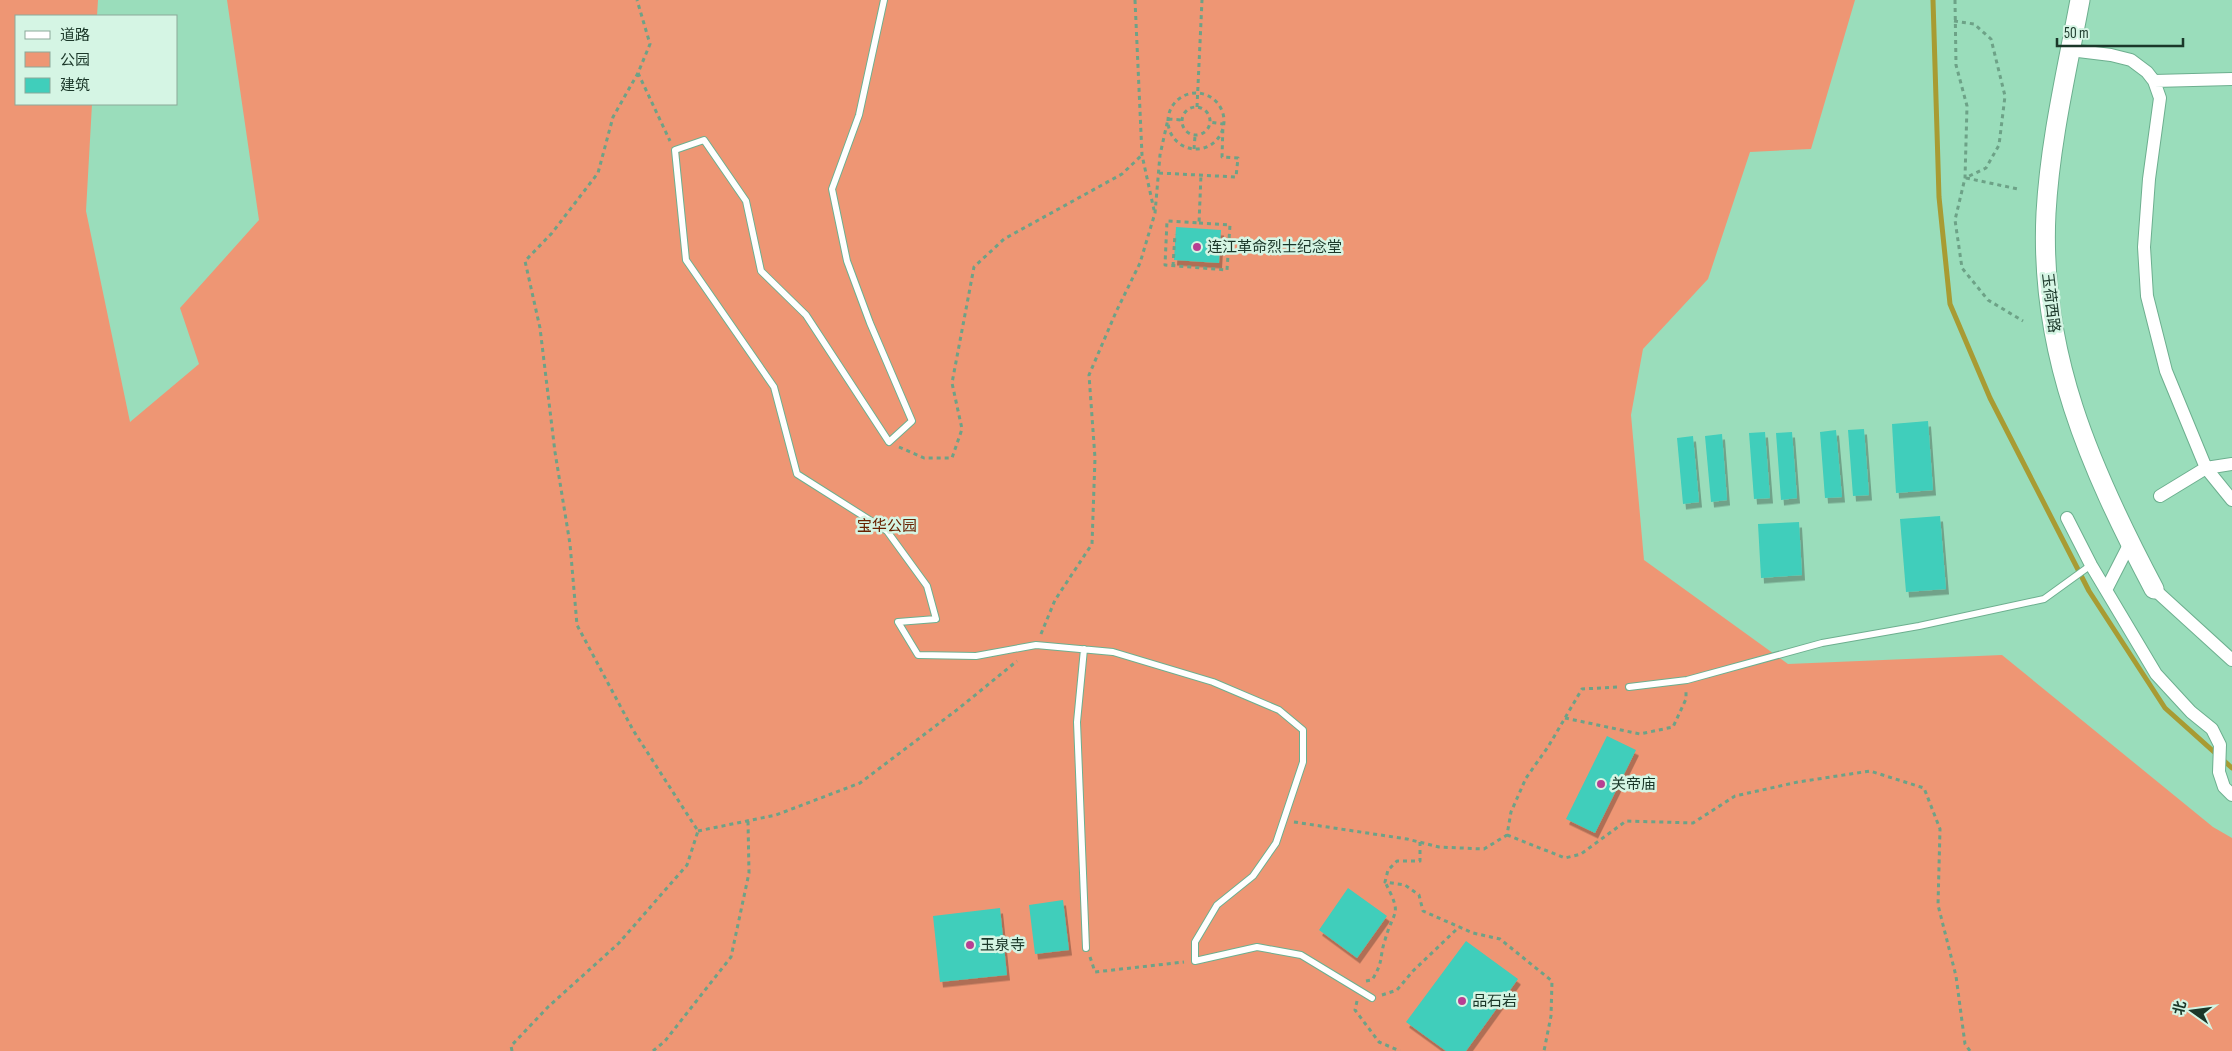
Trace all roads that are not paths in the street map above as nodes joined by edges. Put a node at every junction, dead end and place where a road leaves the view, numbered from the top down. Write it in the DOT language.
graph roads {
  1 [pos="884,0"];
  2 [pos="2080,0"];
  3 [pos="2070,50"];
  4 [pos="2232,79"];
  5 [pos="2154,81"];
  6 [pos="2232,464"];
  7 [pos="2206,468"];
  8 [pos="2160,496"];
  9 [pos="2232,500"];
  10 [pos="2067,518"];
  11 [pos="2130,543"];
  12 [pos="2091,565"];
  13 [pos="2154,589"];
  14 [pos="2106,590"];
  15 [pos="1084,649"];
  16 [pos="2232,660"];
  17 [pos="1629,686"];
  18 [pos="2232,795"];
  19 [pos="1086,948"];
  20 [pos="1372,998"];
  1 -- 15 [label="lane"];
  2 -- 3 [label="main road, 玉荷西路"];
  3 -- 5 [label="street"];
  3 -- 11 [label="main road, 玉荷西路"];
  4 -- 5 [label="street"];
  5 -- 7 [label="street"];
  6 -- 7 [label="street"];
  7 -- 8 [label="street"];
  7 -- 9 [label="street"];
  10 -- 12 [label="street"];
  11 -- 13 [label="main road, 玉荷西路"];
  11 -- 14 [label="street"];
  12 -- 14 [label="street"];
  12 -- 17 [label="lane"];
  13 -- 16 [label="street"];
  14 -- 18 [label="street"];
  15 -- 19 [label="lane"];
  15 -- 20 [label="lane"];
}
